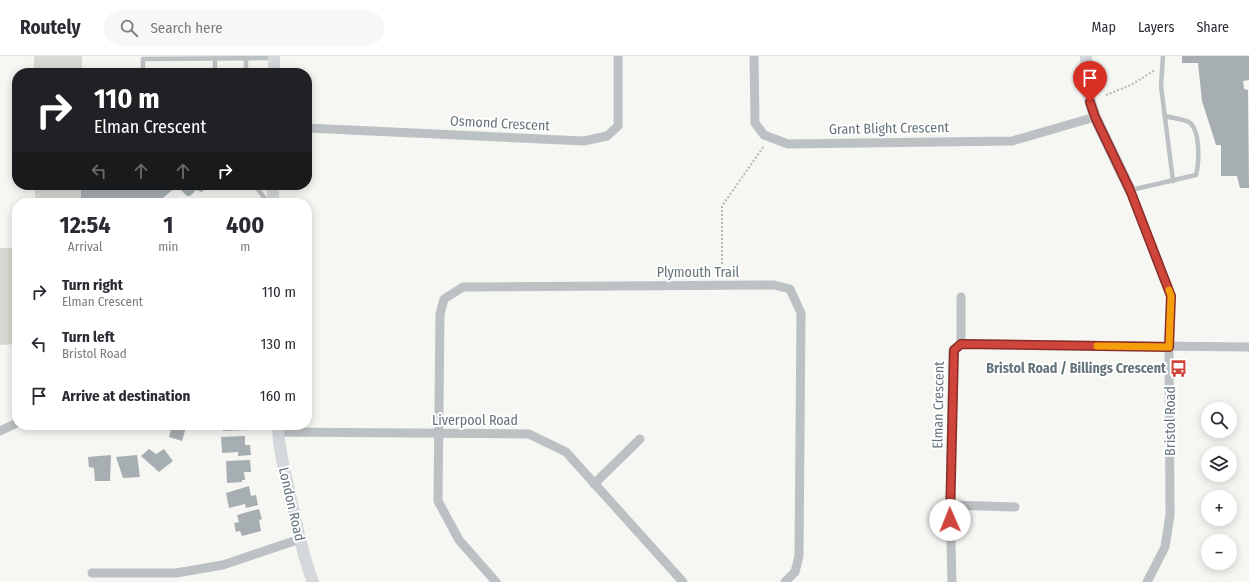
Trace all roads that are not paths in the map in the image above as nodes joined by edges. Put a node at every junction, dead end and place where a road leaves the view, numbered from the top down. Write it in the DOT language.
graph roads {
  1 [pos="618,56"];
  2 [pos="754,56"];
  3 [pos="1086,56"];
  4 [pos="1163,56"];
  5 [pos="274,57"];
  6 [pos="215,58"];
  7 [pos="246,58"];
  8 [pos="143,68"];
  9 [pos="215,68"];
  10 [pos="246,68"];
  11 [pos="274,68"];
  12 [pos="1165,116"];
  13 [pos="1095,117"];
  14 [pos="312,128"];
  15 [pos="1173,181"];
  16 [pos="1130,190"];
  17 [pos="961,298"];
  18 [pos="961,344"];
  19 [pos="1169,347"];
  20 [pos="1249,347"];
  21 [pos="12,425"];
  22 [pos="278,430"];
  23 [pos="312,430"];
  24 [pos="0,431"];
  25 [pos="440,433"];
  26 [pos="640,439"];
  27 [pos="594,484"];
  28 [pos="950,505"];
  29 [pos="1015,507"];
  30 [pos="300,539"];
  31 [pos="92,573"];
  32 [pos="313,582"];
  33 [pos="496,582"];
  34 [pos="683,582"];
  35 [pos="785,582"];
  36 [pos="952,582"];
  37 [pos="1146,582"];
  1 -- 14 [label="street, Osmond Crescent"];
  2 -- 13 [label="street, Grant Blight Crescent"];
  3 -- 13 [label="street, Bristol Road"];
  4 -- 12 [label="lane"];
  5 -- 7 [label="lane"];
  5 -- 11 [label="street"];
  6 -- 7 [label="lane"];
  6 -- 8 [label="lane"];
  6 -- 9 [label="lane"];
  7 -- 10 [label="lane"];
  12 -- 15 [label="lane"];
  12 -- 15 [label="lane"];
  13 -- 16 [label="street, Bristol Road"];
  15 -- 16 [label="lane"];
  16 -- 19 [label="street, Bristol Road"];
  17 -- 18 [label="street"];
  18 -- 19 [label="street"];
  18 -- 28 [label="street, Elman Crescent"];
  19 -- 20 [label="street"];
  19 -- 37 [label="street, Bristol Road"];
  21 -- 24 [label="street"];
  22 -- 30 [label="street, London Road"];
  23 -- 25 [label="street, Liverpool Road"];
  25 -- 27 [label="street, Liverpool Road"];
  25 -- 33 [label="street, Plymouth Trail"];
  25 -- 35 [label="street, Plymouth Trail"];
  26 -- 27 [label="street"];
  27 -- 34 [label="street, Liverpool Road"];
  28 -- 29 [label="street"];
  28 -- 36 [label="street, Elman Crescent"];
  30 -- 31 [label="street"];
  30 -- 32 [label="street, London Road"];
}
